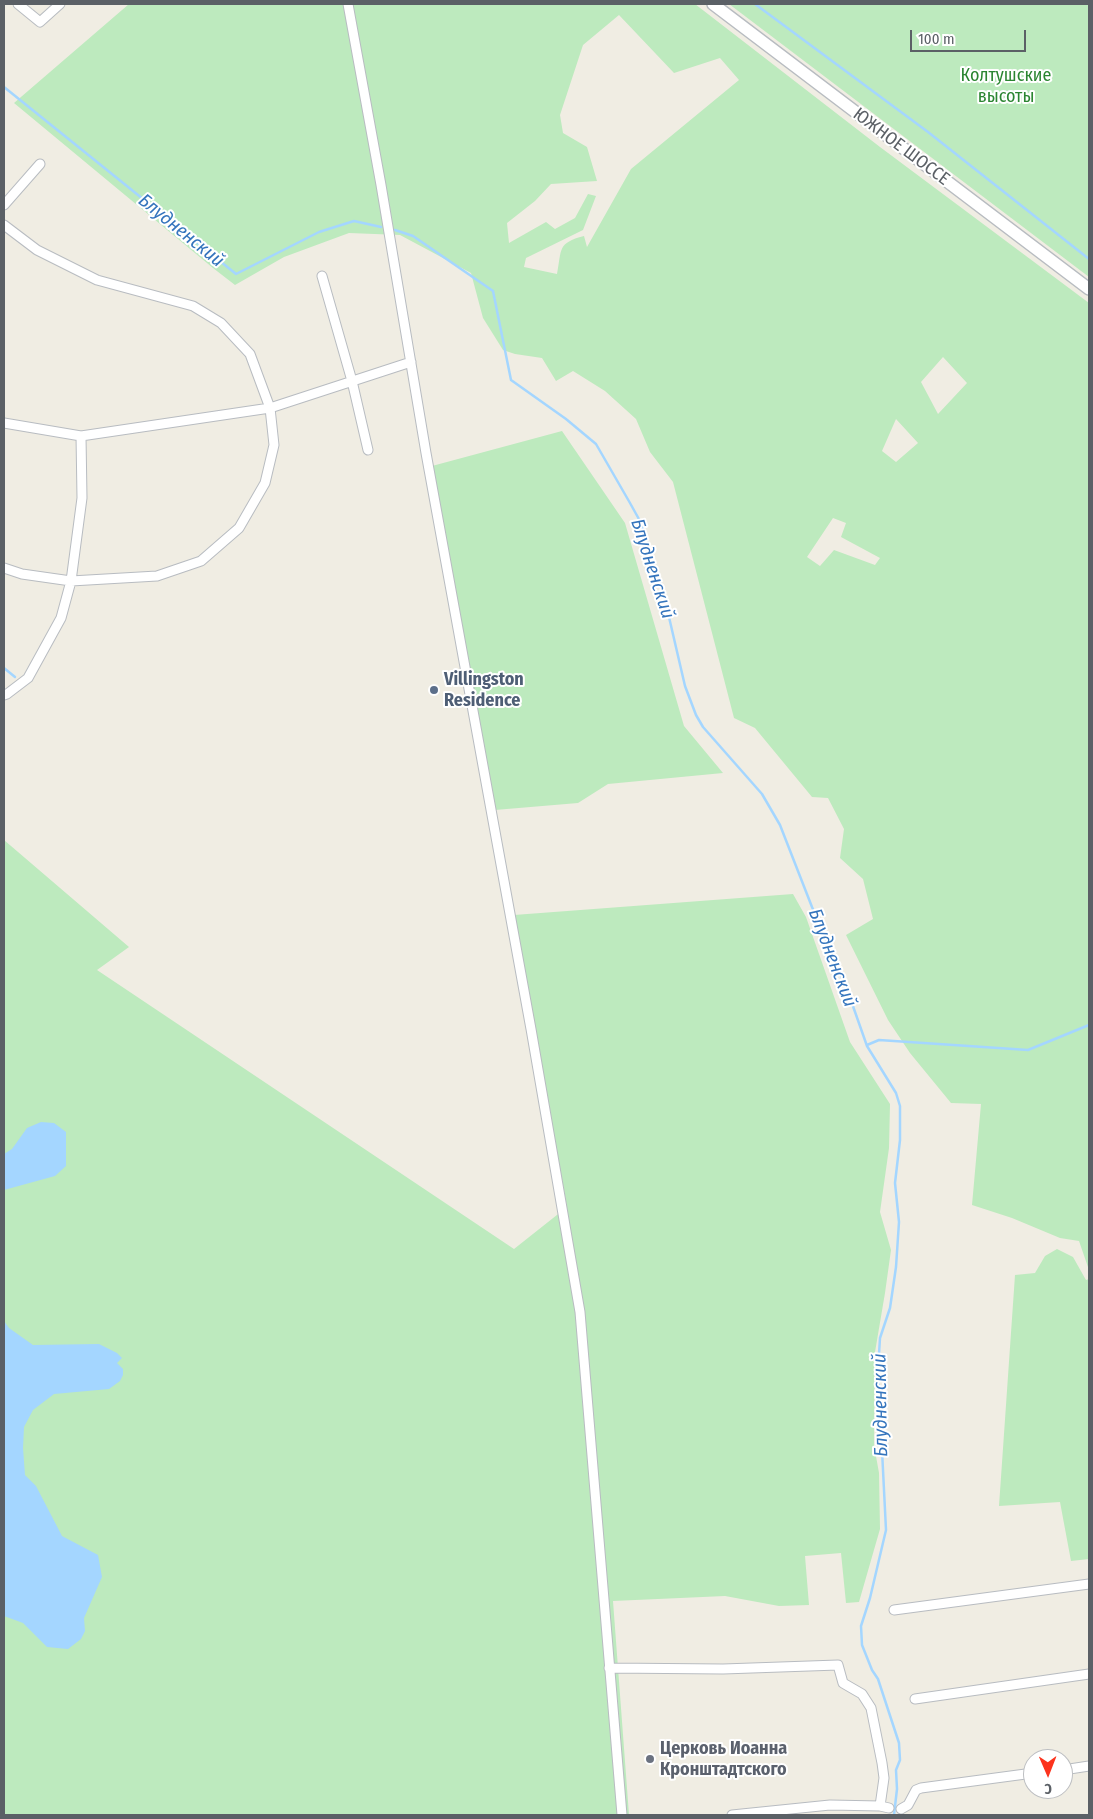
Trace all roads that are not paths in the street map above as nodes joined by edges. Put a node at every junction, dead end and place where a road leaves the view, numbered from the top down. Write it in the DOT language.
graph roads {
  1 [pos="18,4"];
  2 [pos="60,4"];
  3 [pos="348,4"];
  4 [pos="713,4"];
  5 [pos="40,164"];
  6 [pos="4,205"];
  7 [pos="4,225"];
  8 [pos="322,276"];
  9 [pos="1089,289"];
  10 [pos="411,362"];
  11 [pos="352,381"];
  12 [pos="270,408"];
  13 [pos="4,423"];
  14 [pos="81,436"];
  15 [pos="368,450"];
  16 [pos="4,568"];
  17 [pos="71,581"];
  18 [pos="4,695"];
  19 [pos="1089,1584"];
  20 [pos="894,1610"];
  21 [pos="609,1668"];
  22 [pos="1089,1674"];
  23 [pos="915,1699"];
  24 [pos="1089,1766"];
  25 [pos="1073,1768"];
  26 [pos="1023,1775"];
  27 [pos="901,1809"];
  28 [pos="775,1813"];
  29 [pos="622,1815"];
  30 [pos="732,1815"];
  1 -- 2 [label="street"];
  3 -- 10 [label="street"];
  4 -- 9 [label="street, ЮЖНОЕ ШОССЕ"];
  5 -- 6 [label="street"];
  7 -- 12 [label="street"];
  8 -- 11 [label="street"];
  10 -- 11 [label="street"];
  10 -- 21 [label="street"];
  11 -- 12 [label="street"];
  11 -- 15 [label="street"];
  12 -- 14 [label="street"];
  12 -- 17 [label="street"];
  13 -- 14 [label="street"];
  14 -- 17 [label="street"];
  16 -- 17 [label="street"];
  17 -- 18 [label="street"];
  19 -- 20 [label="street"];
  21 -- 28 [label="street"];
  21 -- 29 [label="street"];
  22 -- 23 [label="street"];
  24 -- 25 [label="street"];
  26 -- 27 [label="street"];
  28 -- 30 [label="street"];
}
